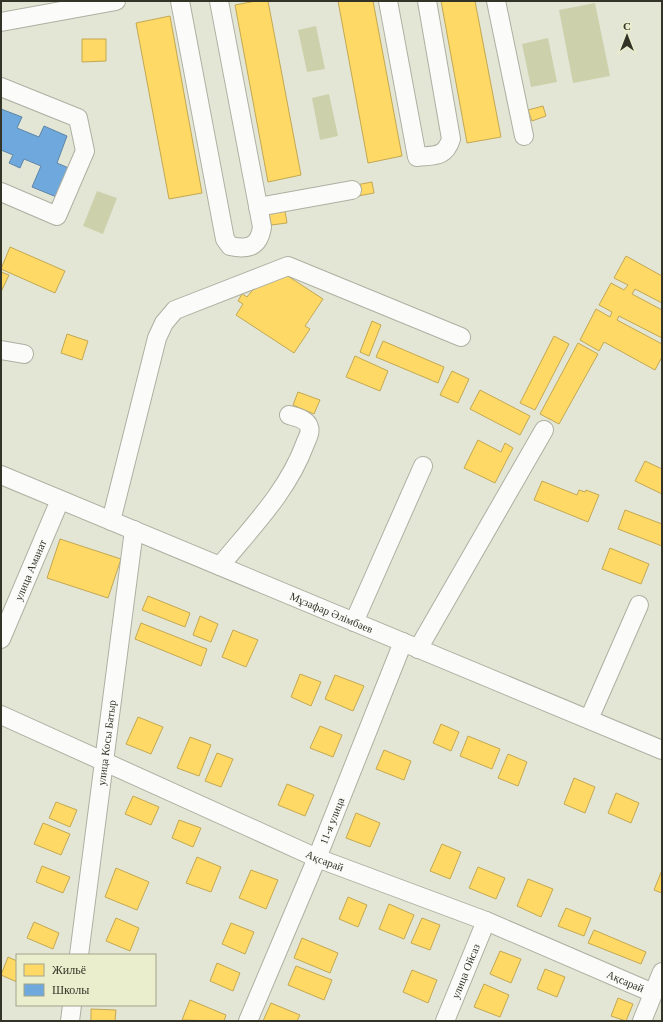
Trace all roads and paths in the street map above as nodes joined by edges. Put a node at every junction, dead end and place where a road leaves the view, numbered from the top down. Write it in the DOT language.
graph roads {
  1 [pos="116,1"];
  2 [pos="180,1"];
  3 [pos="219,1"];
  4 [pos="388,1"];
  5 [pos="427,1"];
  6 [pos="496,1"];
  7 [pos="1,22"];
  8 [pos="1,87"];
  9 [pos="524,136"];
  10 [pos="352,190"];
  11 [pos="1,192"];
  12 [pos="258,207"];
  13 [pos="461,337"];
  14 [pos="1,350"];
  15 [pos="24,354"];
  16 [pos="289,415"];
  17 [pos="544,430"];
  18 [pos="424,466"];
  19 [pos="1,475"];
  20 [pos="60,500"];
  21 [pos="111,521"];
  22 [pos="134,530"];
  23 [pos="220,566"];
  24 [pos="639,605"];
  25 [pos="354,622"];
  26 [pos="1,639"];
  27 [pos="410,646"];
  28 [pos="1,715"];
  29 [pos="588,720"];
  30 [pos="662,750"];
  31 [pos="104,763"];
  32 [pos="317,858"];
  33 [pos="486,922"];
  34 [pos="79,954"];
  35 [pos="662,972"];
  36 [pos="653,993"];
  37 [pos="72,1006"];
  38 [pos="70,1021"];
  39 [pos="248,1021"];
  40 [pos="445,1021"];
  41 [pos="642,1021"];
  1 -- 7 [label="street"];
  2 -- 12 [label="street"];
  3 -- 12 [label="street"];
  4 -- 5 [label="street"];
  6 -- 9 [label="street"];
  8 -- 11 [label="street"];
  10 -- 12 [label="street"];
  13 -- 21 [label="street"];
  14 -- 15 [label="street"];
  16 -- 23 [label="street"];
  17 -- 27 [label="street, 11-я улица"];
  18 -- 25 [label="street"];
  19 -- 20 [label="street, Мұзафар Әлімбаев"];
  20 -- 21 [label="street, Мұзафар Әлімбаев"];
  20 -- 26 [label="street, улица Аманат"];
  21 -- 22 [label="street, Мұзафар Әлімбаев"];
  22 -- 23 [label="street, Мұзафар Әлімбаев"];
  22 -- 31 [label="street, улица Косы Батыр"];
  23 -- 25 [label="street, Мұзафар Әлімбаев"];
  24 -- 29 [label="street"];
  25 -- 27 [label="street, Мұзафар Әлімбаев"];
  27 -- 29 [label="street, Мұзафар Әлімбаев"];
  27 -- 32 [label="street, 11-я улица"];
  28 -- 31 [label="street, Ақсарай"];
  29 -- 30 [label="street, Мұзафар Әлімбаев"];
  31 -- 32 [label="street, Ақсарай"];
  31 -- 34 [label="street, улица Косы Батыр"];
  32 -- 33 [label="street, Ақсарай"];
  32 -- 39 [label="street, 11-я улица"];
  33 -- 36 [label="street, Ақсарай"];
  33 -- 40 [label="street, улица Ойсаз"];
  35 -- 36 [label="street"];
  36 -- 41 [label="street"];
  37 -- 38 [label="street"];
}
